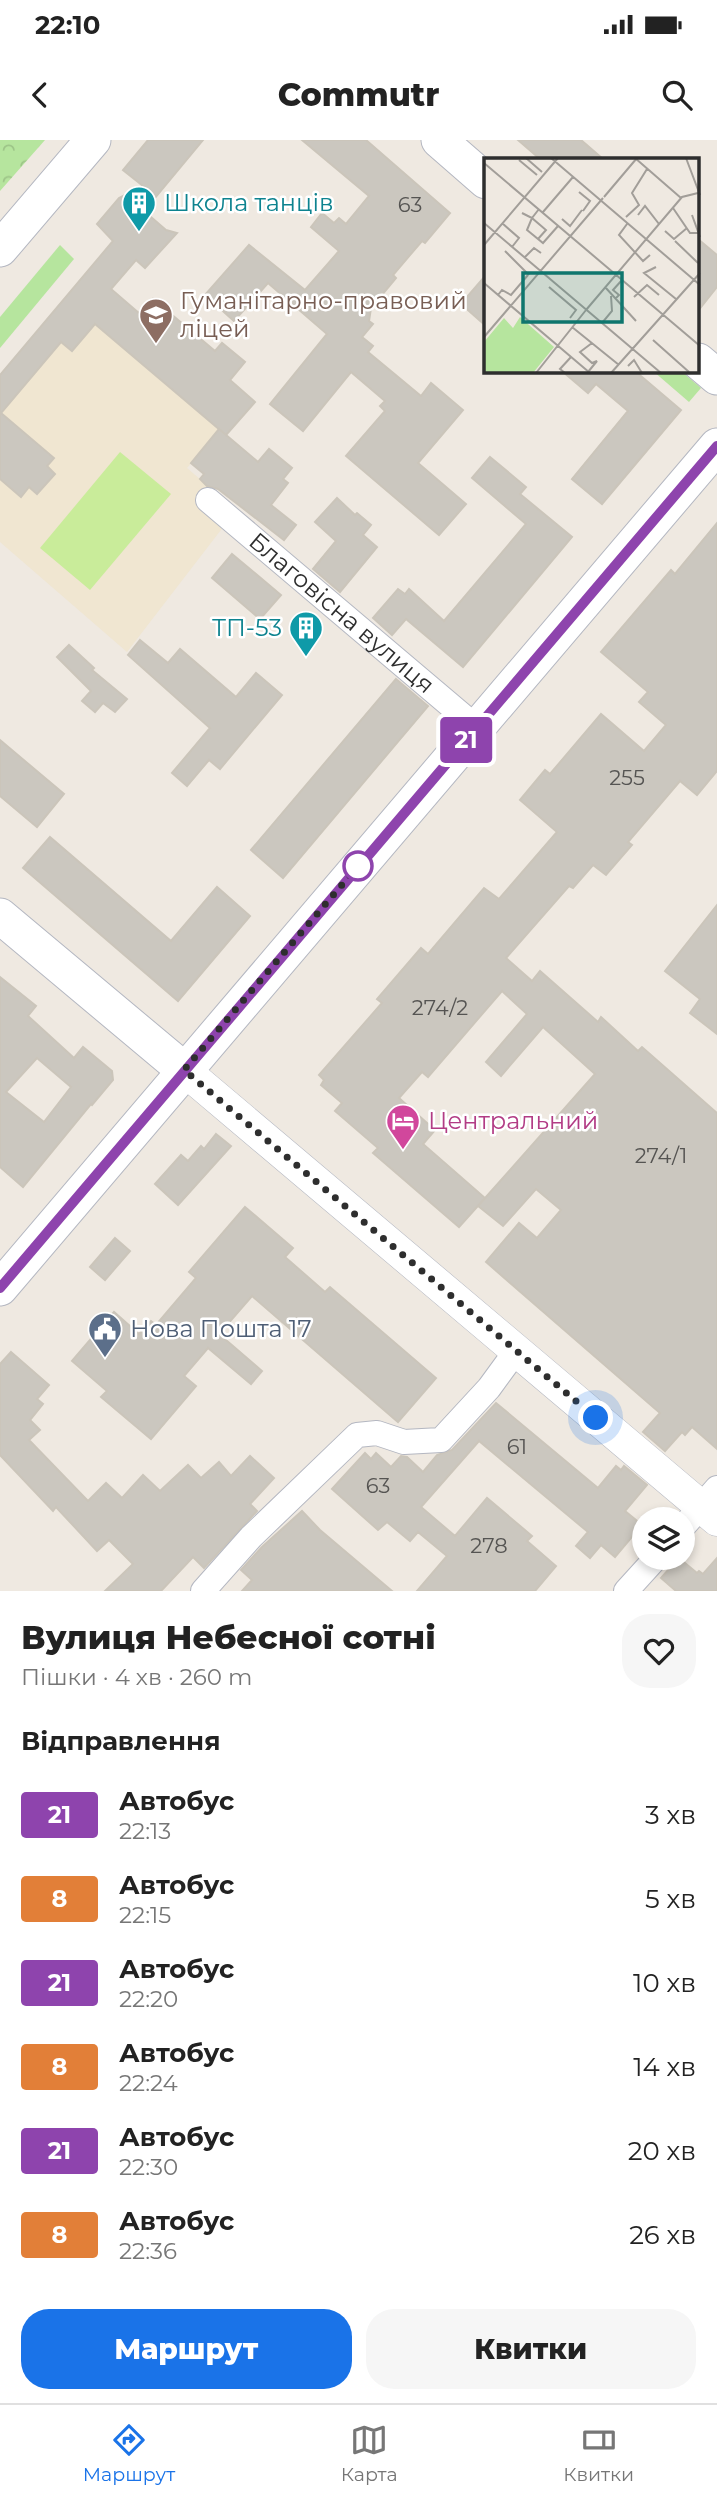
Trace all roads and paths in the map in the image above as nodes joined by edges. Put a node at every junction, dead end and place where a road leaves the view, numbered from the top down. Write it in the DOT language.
graph roads {
  1 [pos="93,140"];
  2 [pos="439,140"];
  3 [pos="484,179"];
  4 [pos="0,249"];
  5 [pos="700,363"];
  6 [pos="717,377"];
  7 [pos="717,446"];
  8 [pos="208,500"];
  9 [pos="476,727"];
  10 [pos="0,916"];
  11 [pos="184,1070"];
  12 [pos="0,1288"];
  13 [pos="516,1351"];
  14 [pos="705,1510"];
  15 [pos="645,1570"];
  16 [pos="202,1591"];
  17 [pos="626,1591"];
  1 -- 4 [label="main road"];
  2 -- 3 [label="main road"];
  5 -- 6 [label="main road"];
  7 -- 9 [label="main road"];
  8 -- 9 [label="street, Благовісна вулиця"];
  9 -- 11 [label="main road"];
  10 -- 11 [label="main road"];
  11 -- 12 [label="main road"];
  11 -- 13 [label="street"];
  13 -- 14 [label="street"];
  13 -- 16 [label="street"];
  15 -- 17 [label="street"];
}
